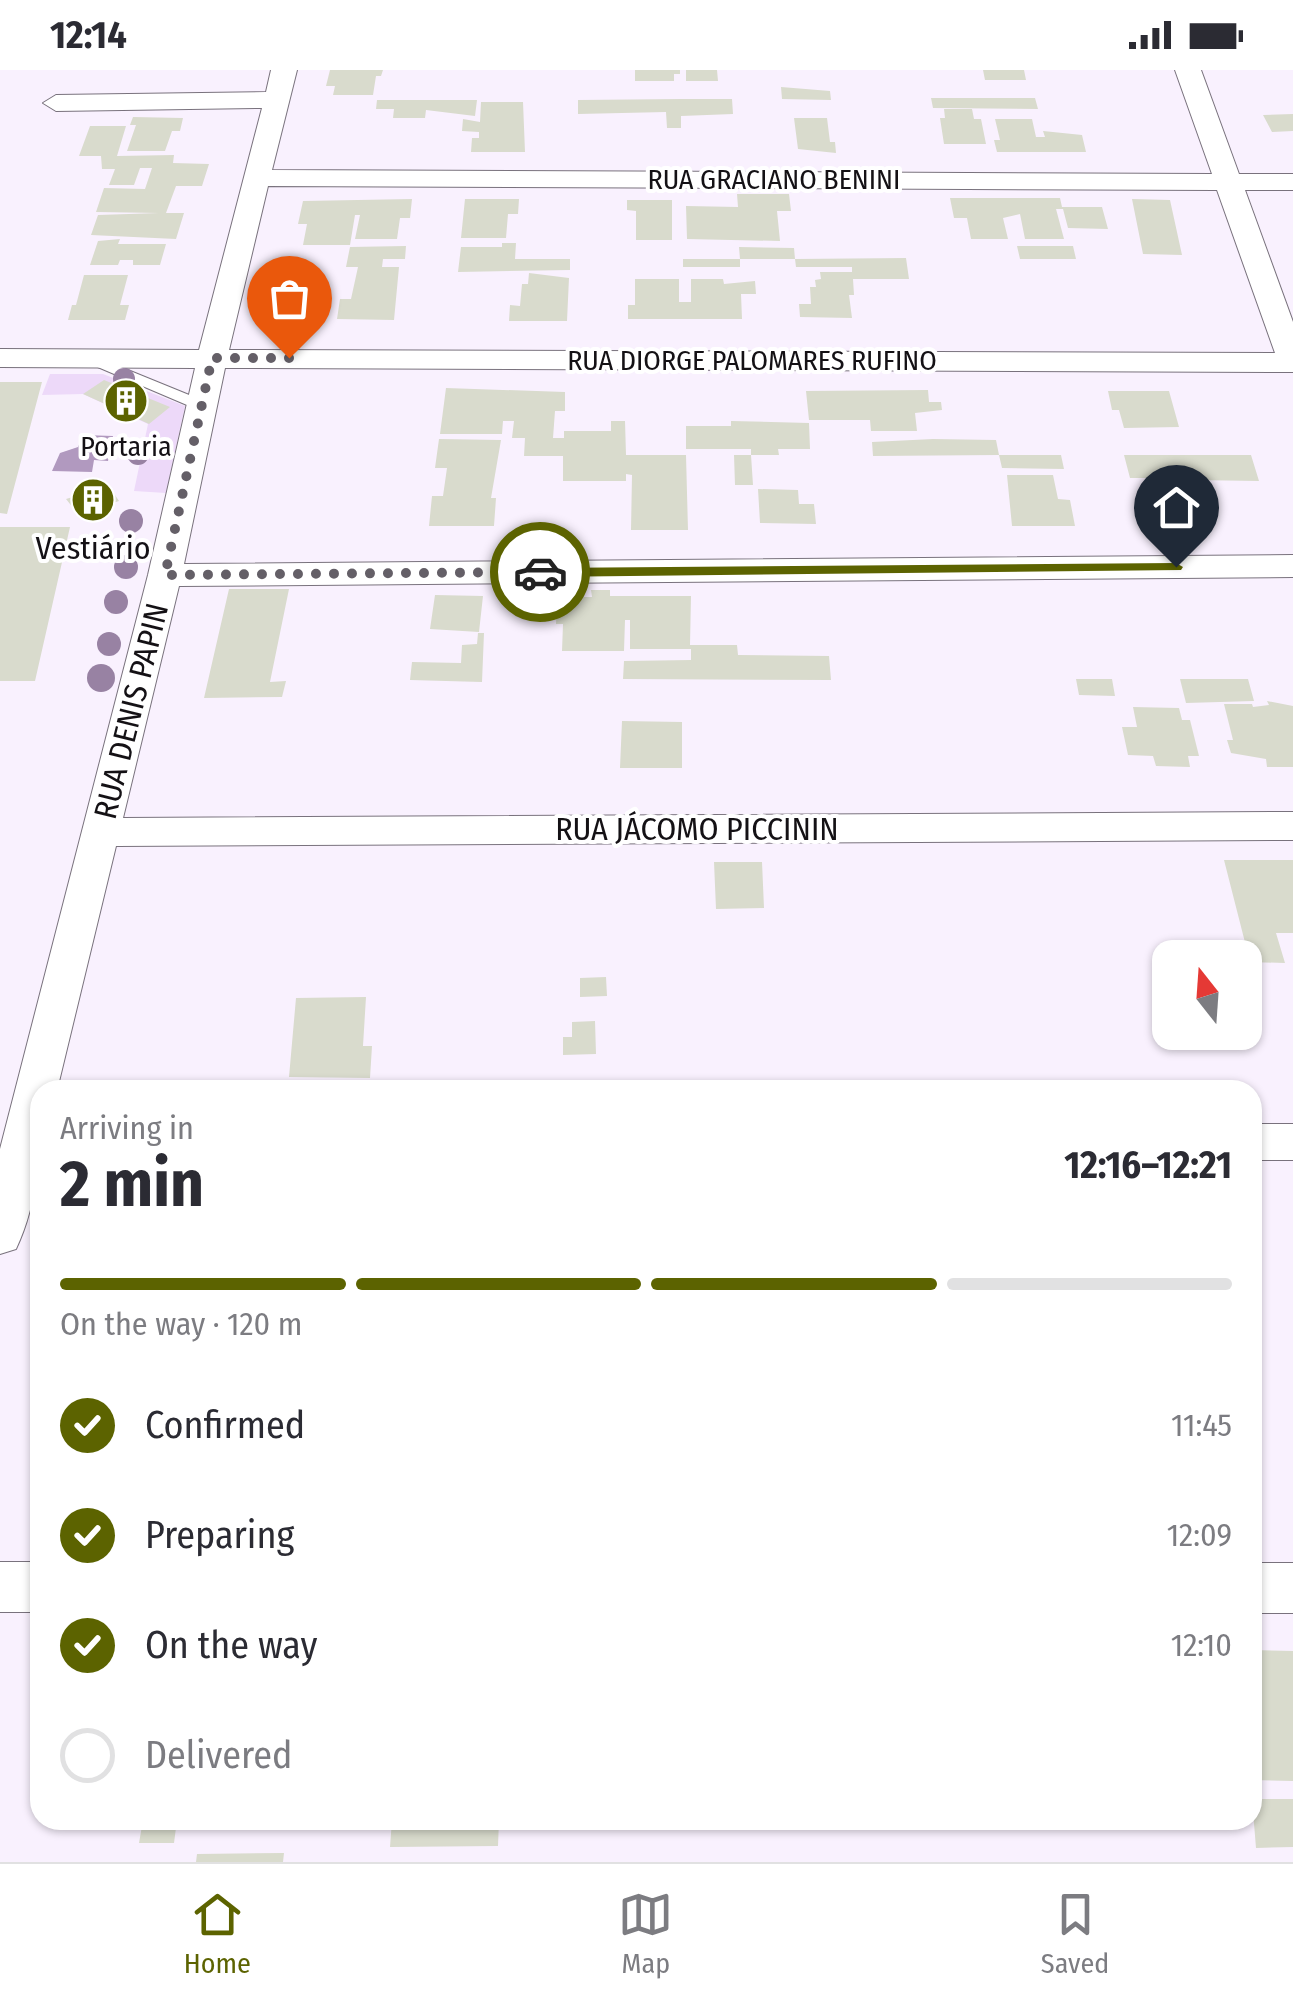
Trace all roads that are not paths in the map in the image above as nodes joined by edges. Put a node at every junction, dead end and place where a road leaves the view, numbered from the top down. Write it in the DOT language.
graph roads {
  1 [pos="1188,70"];
  2 [pos="280,85"];
  3 [pos="56,103"];
  4 [pos="256,178"];
  5 [pos="1230,180"];
  6 [pos="1293,182"];
  7 [pos="0,358"];
  8 [pos="90,358"];
  9 [pos="212,358"];
  10 [pos="1293,362"];
  11 [pos="203,402"];
  12 [pos="1293,566"];
  13 [pos="165,575"];
  14 [pos="1293,826"];
  15 [pos="100,832"];
  16 [pos="45,1080"];
  17 [pos="1262,1142"];
  18 [pos="1293,1142"];
  19 [pos="30,1147"];
  20 [pos="0,1235"];
  21 [pos="0,1588"];
  22 [pos="30,1588"];
  23 [pos="1262,1588"];
  24 [pos="1293,1588"];
  1 -- 5 [label="street"];
  2 -- 3 [label="street"];
  2 -- 4 [label="street, RUA DENIS PAPIN"];
  4 -- 5 [label="street, RUA GRACIANO BENINI"];
  4 -- 9 [label="street, RUA DENIS PAPIN"];
  5 -- 6 [label="street, RUA GRACIANO BENINI"];
  5 -- 10 [label="street"];
  7 -- 8 [label="street, RUA DIORGE PALOMARES RUFINO"];
  8 -- 9 [label="street, RUA DIORGE PALOMARES RUFINO"];
  8 -- 11 [label="lane"];
  9 -- 10 [label="street, RUA DIORGE PALOMARES RUFINO"];
  9 -- 11 [label="street, RUA DENIS PAPIN"];
  11 -- 13 [label="street, RUA DENIS PAPIN"];
  12 -- 13 [label="street"];
  13 -- 15 [label="street, RUA DENIS PAPIN"];
  14 -- 15 [label="street, RUA JÁCOMO PICCININ"];
  15 -- 16 [label="street, RUA DENIS PAPIN"];
  17 -- 18 [label="street"];
  19 -- 20 [label="street, RUA DENIS PAPIN"];
  21 -- 22 [label="street"];
  23 -- 24 [label="street"];
}
